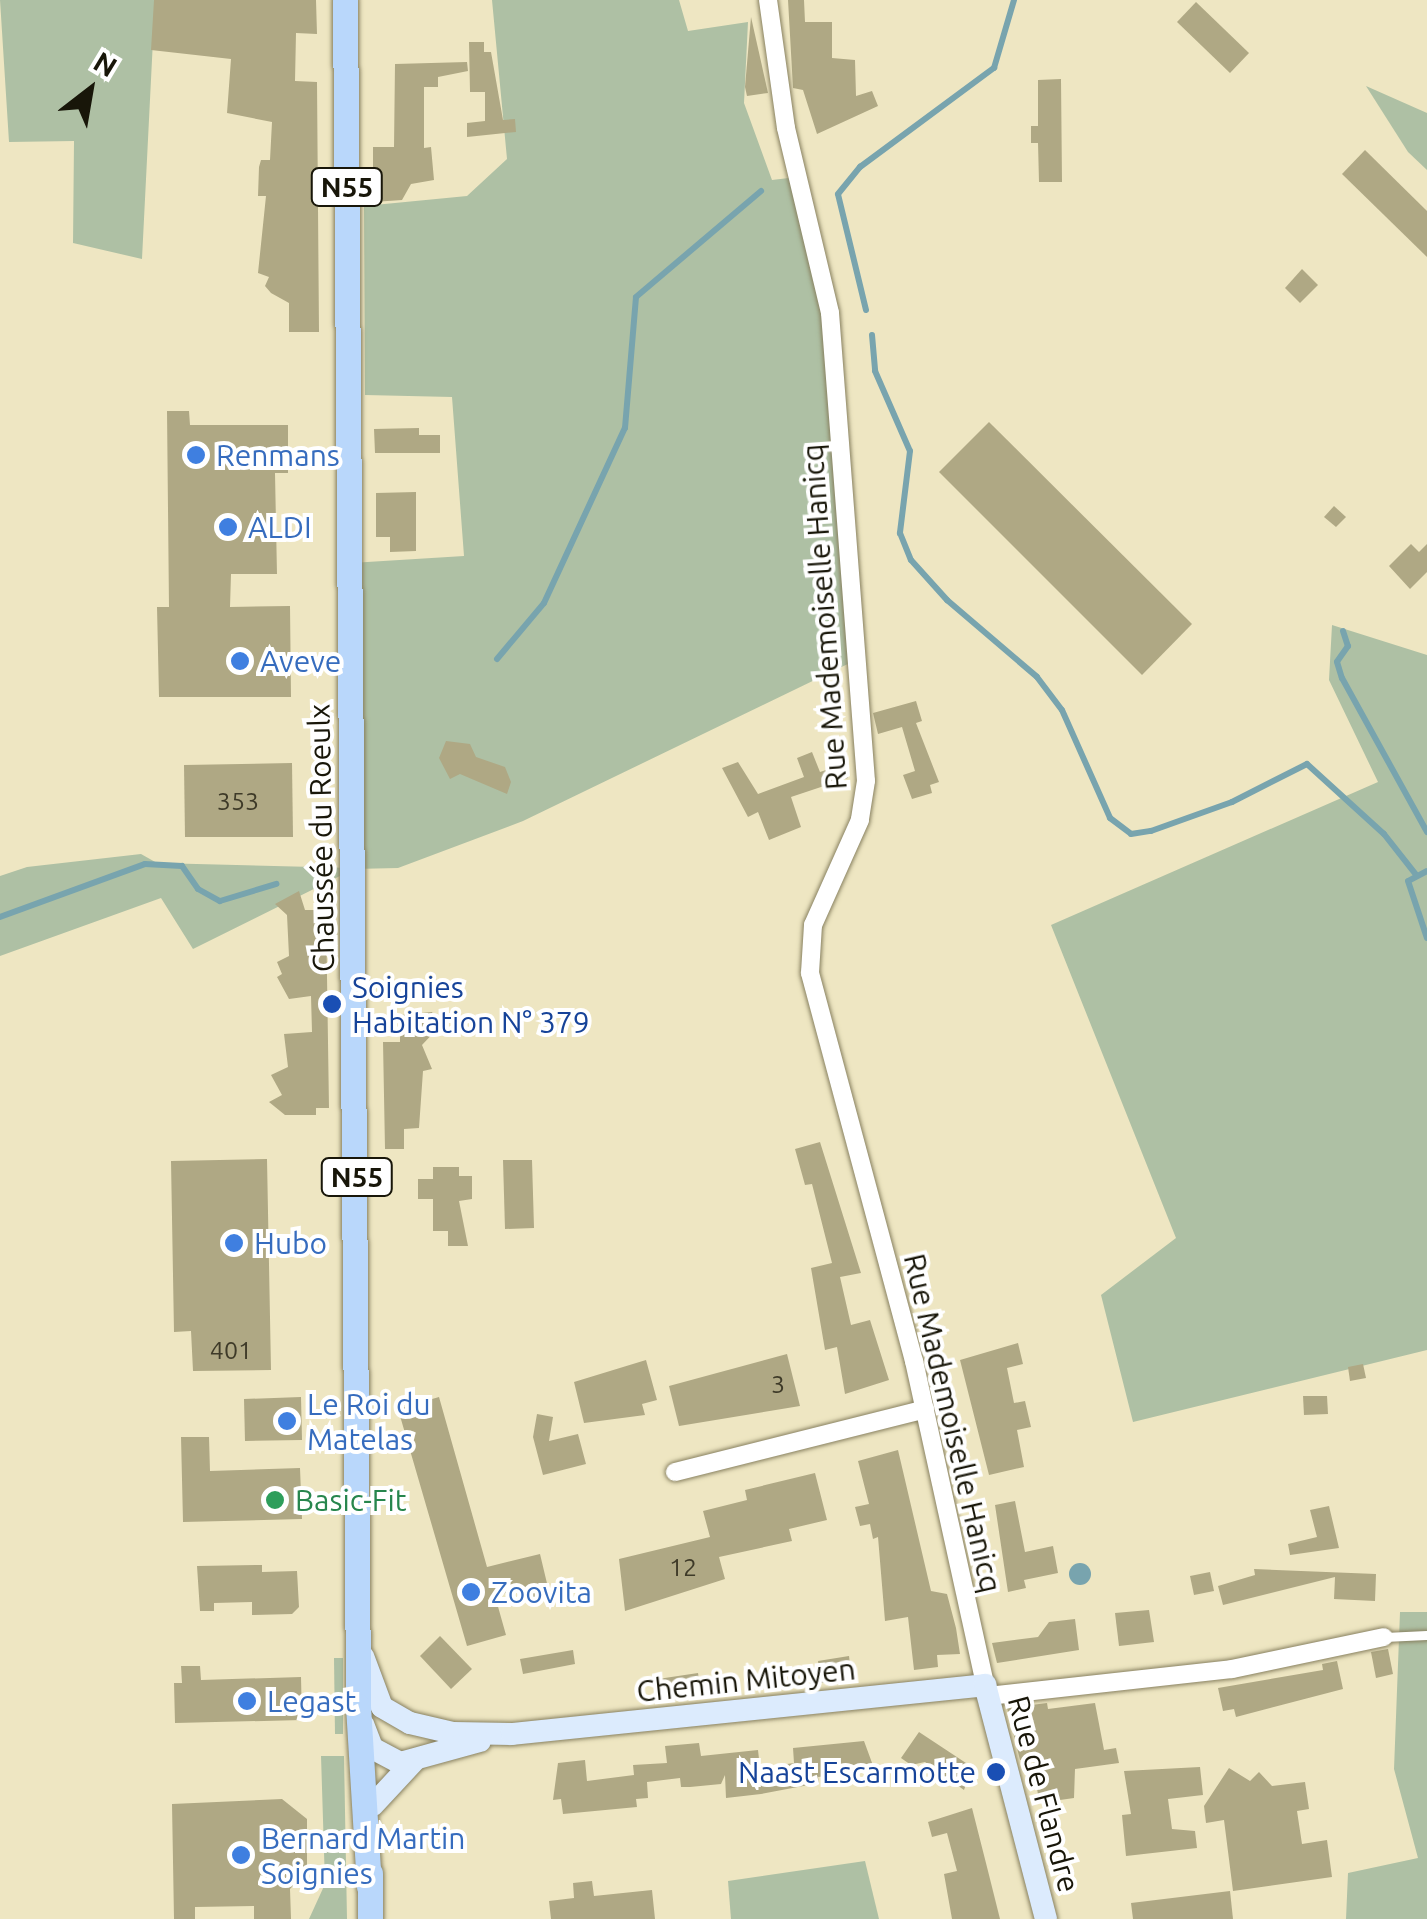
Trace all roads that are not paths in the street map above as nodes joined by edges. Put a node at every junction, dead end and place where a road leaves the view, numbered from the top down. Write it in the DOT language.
graph roads {
  1 [pos="345,0"];
  2 [pos="768,0"];
  3 [pos="925,1409"];
  4 [pos="675,1472"];
  5 [pos="1384,1636"];
  6 [pos="1427,1636"];
  7 [pos="360,1643"];
  8 [pos="360,1674"];
  9 [pos="986,1690"];
  10 [pos="453,1733"];
  11 [pos="512,1734"];
  12 [pos="372,1748"];
  13 [pos="414,1761"];
  14 [pos="366,1802"];
  15 [pos="370,1919"];
  16 [pos="1046,1919"];
  1 -- 7 [label="main road, Chaussée du Roeulx / N55"];
  2 -- 3 [label="street, Rue Mademoiselle Hanicq"];
  3 -- 4 [label="street"];
  3 -- 9 [label="street, Rue Mademoiselle Hanicq"];
  5 -- 6 [label="lane"];
  5 -- 9 [label="street, Chemin Mitoyen"];
  7 -- 8 [label="main road, Chaussée du Roeulx / N55"];
  7 -- 10 [label="street"];
  8 -- 12 [label="main road, N55"];
  8 -- 14 [label="main road, N55"];
  9 -- 11 [label="street, Chemin Mitoyen"];
  9 -- 16 [label="street, Rue de Flandre"];
  10 -- 11 [label="street"];
  10 -- 12 [label="street"];
  11 -- 13 [label="street"];
  12 -- 13 [label="street"];
  12 -- 14 [label="main road, N55"];
  13 -- 14 [label="street"];
  14 -- 15 [label="main road, N55"];
}
